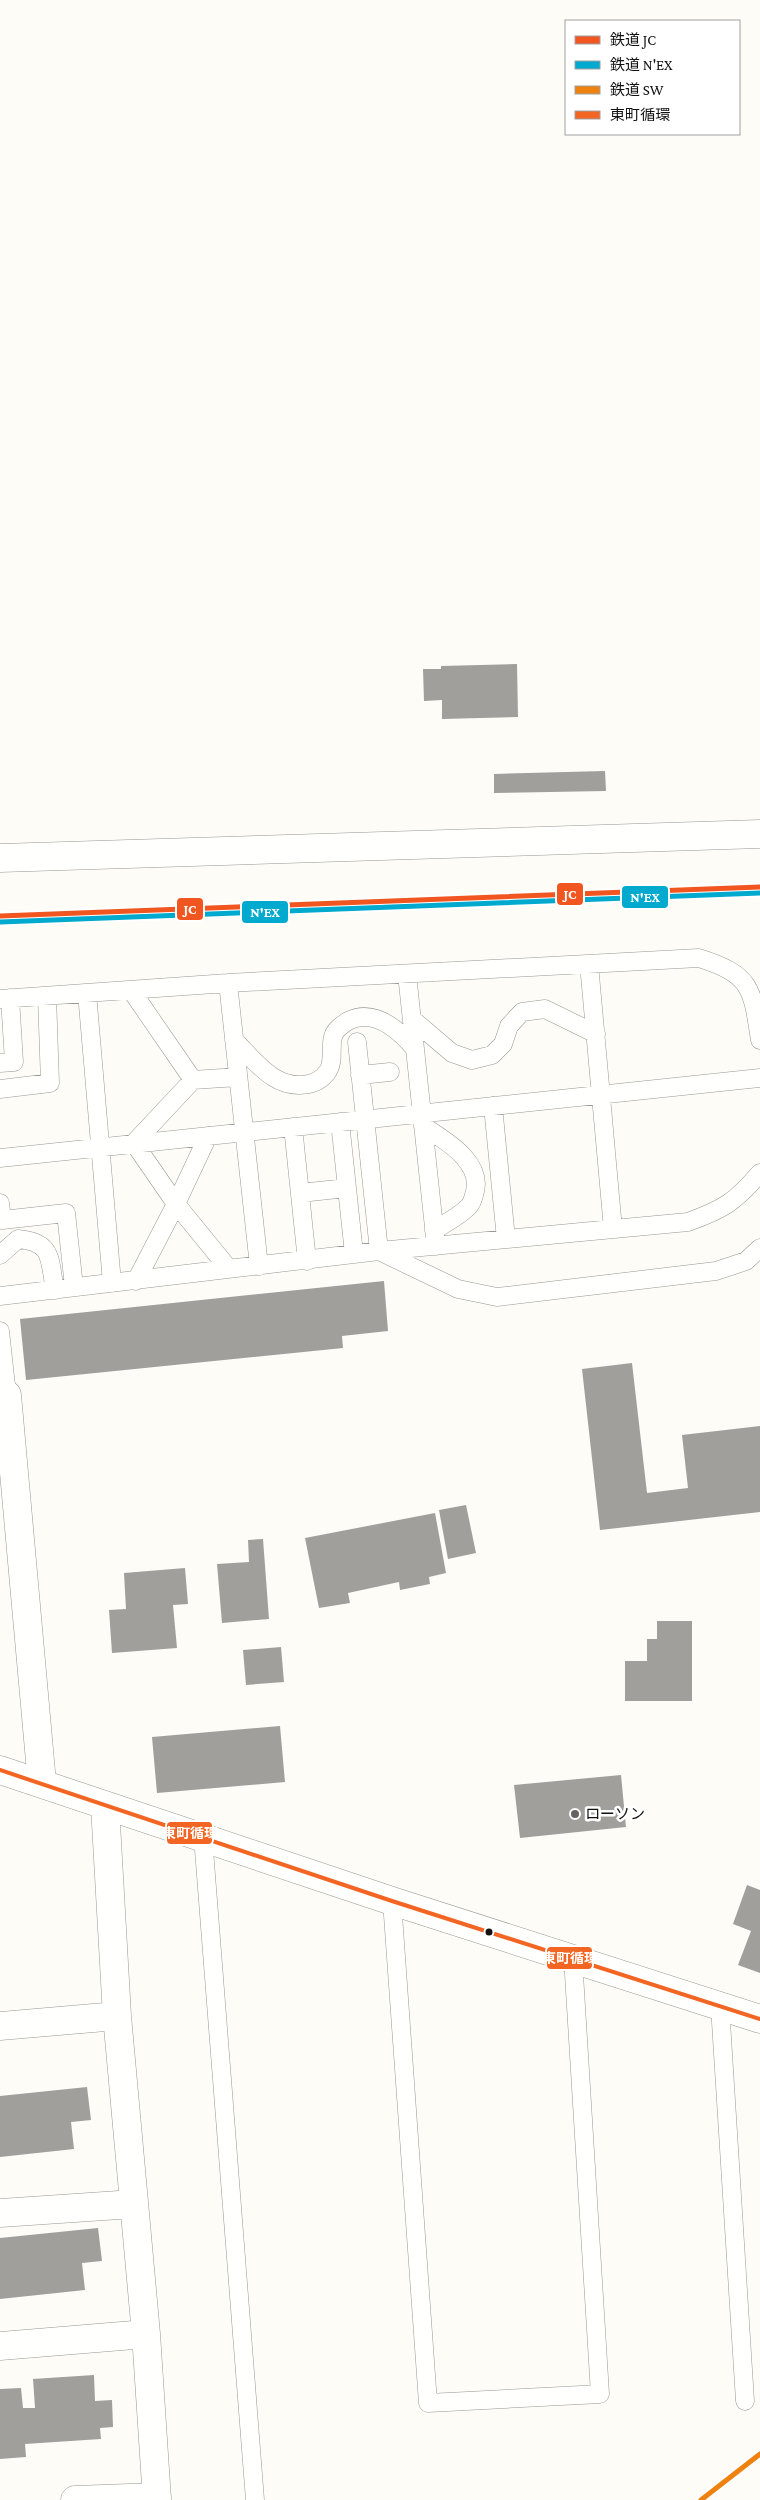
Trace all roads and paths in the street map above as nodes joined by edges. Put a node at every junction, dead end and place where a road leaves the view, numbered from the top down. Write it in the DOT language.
graph roads {
  1 [pos="760,834"];
  2 [pos="0,858"];
  3 [pos="589,964"];
  4 [pos="407,974"];
  5 [pos="228,983"];
  6 [pos="131,990"];
  7 [pos="87,992"];
  8 [pos="47,996"];
  9 [pos="5,999"];
  10 [pos="412,1019"];
  11 [pos="596,1034"];
  12 [pos="234,1040"];
  13 [pos="760,1040"];
  14 [pos="357,1042"];
  15 [pos="415,1049"];
  16 [pos="0,1063"];
  17 [pos="390,1072"];
  18 [pos="360,1075"];
  19 [pos="238,1077"];
  20 [pos="760,1078"];
  21 [pos="192,1080"];
  22 [pos="0,1089"];
  23 [pos="603,1095"];
  24 [pos="493,1106"];
  25 [pos="365,1119"];
  26 [pos="422,1119"];
  27 [pos="340,1122"];
  28 [pos="293,1127"];
  29 [pos="245,1132"];
  30 [pos="208,1136"];
  31 [pos="134,1143"];
  32 [pos="102,1147"];
  33 [pos="0,1158"];
  34 [pos="760,1172"];
  35 [pos="348,1188"];
  36 [pos="300,1192"];
  37 [pos="0,1203"];
  38 [pos="176,1204"];
  39 [pos="613,1229"];
  40 [pos="435,1238"];
  41 [pos="506,1239"];
  42 [pos="760,1248"];
  43 [pos="379,1251"];
  44 [pos="354,1254"];
  45 [pos="0,1255"];
  46 [pos="307,1261"];
  47 [pos="259,1266"];
  48 [pos="229,1270"];
  49 [pos="136,1281"];
  50 [pos="112,1283"];
  51 [pos="74,1287"];
  52 [pos="56,1290"];
  53 [pos="0,1296"];
  54 [pos="0,1331"];
  55 [pos="7,1396"];
  56 [pos="0,1770"];
  57 [pos="42,1783"];
  58 [pos="105,1806"];
  59 [pos="203,1838"];
  60 [pos="392,1901"];
  61 [pos="573,1958"];
  62 [pos="720,2006"];
  63 [pos="117,2016"];
  64 [pos="760,2020"];
  65 [pos="0,2026"];
  66 [pos="134,2204"];
  67 [pos="0,2213"];
  68 [pos="146,2334"];
  69 [pos="0,2346"];
  70 [pos="745,2401"];
  71 [pos="157,2498"];
  72 [pos="75,2500"];
  73 [pos="255,2500"];
  1 -- 2 [label="street"];
  3 -- 4 [label="lane"];
  3 -- 11 [label="lane"];
  3 -- 13 [label="lane"];
  4 -- 5 [label="lane"];
  4 -- 10 [label="lane"];
  5 -- 6 [label="lane"];
  5 -- 12 [label="lane"];
  6 -- 7 [label="lane"];
  6 -- 21 [label="lane"];
  7 -- 8 [label="lane"];
  7 -- 32 [label="lane"];
  8 -- 9 [label="lane"];
  8 -- 22 [label="lane"];
  9 -- 16 [label="lane"];
  10 -- 11 [label="lane"];
  10 -- 15 [label="lane"];
  11 -- 23 [label="lane"];
  12 -- 15 [label="lane"];
  12 -- 19 [label="lane"];
  14 -- 18 [label="lane"];
  15 -- 26 [label="lane"];
  17 -- 18 [label="lane"];
  18 -- 25 [label="lane"];
  19 -- 21 [label="lane"];
  19 -- 29 [label="lane"];
  20 -- 23 [label="lane"];
  21 -- 31 [label="lane"];
  23 -- 24 [label="lane"];
  23 -- 39 [label="lane"];
  24 -- 26 [label="lane"];
  24 -- 41 [label="lane"];
  25 -- 26 [label="lane"];
  25 -- 27 [label="lane"];
  25 -- 43 [label="lane"];
  26 -- 40 [label="lane"];
  26 -- 40 [label="lane"];
  27 -- 28 [label="lane"];
  27 -- 35 [label="lane"];
  28 -- 29 [label="lane"];
  28 -- 36 [label="lane"];
  29 -- 30 [label="lane"];
  29 -- 47 [label="lane"];
  30 -- 31 [label="lane"];
  30 -- 38 [label="lane"];
  31 -- 32 [label="lane"];
  31 -- 38 [label="lane"];
  32 -- 33 [label="lane"];
  32 -- 50 [label="lane"];
  34 -- 39 [label="lane"];
  35 -- 36 [label="lane"];
  35 -- 44 [label="lane"];
  36 -- 46 [label="lane"];
  37 -- 51 [label="lane"];
  38 -- 48 [label="lane"];
  38 -- 49 [label="lane"];
  39 -- 41 [label="lane"];
  40 -- 41 [label="lane"];
  40 -- 43 [label="lane"];
  42 -- 43 [label="lane"];
  43 -- 44 [label="lane"];
  44 -- 46 [label="lane"];
  45 -- 52 [label="lane"];
  46 -- 47 [label="lane"];
  47 -- 48 [label="lane"];
  48 -- 49 [label="lane"];
  49 -- 50 [label="lane"];
  50 -- 51 [label="lane"];
  51 -- 52 [label="lane"];
  52 -- 53 [label="lane"];
  54 -- 55 [label="lane"];
  55 -- 57 [label="street"];
  56 -- 57 [label="street"];
  57 -- 58 [label="street"];
  58 -- 59 [label="street"];
  58 -- 63 [label="street"];
  59 -- 60 [label="street"];
  59 -- 73 [label="lane"];
  60 -- 61 [label="street"];
  60 -- 61 [label="lane"];
  61 -- 62 [label="street"];
  62 -- 64 [label="street"];
  62 -- 70 [label="lane"];
  63 -- 65 [label="street"];
  63 -- 66 [label="street"];
  66 -- 67 [label="street"];
  66 -- 68 [label="street"];
  68 -- 69 [label="street"];
  68 -- 71 [label="street"];
  71 -- 72 [label="street"];
}
